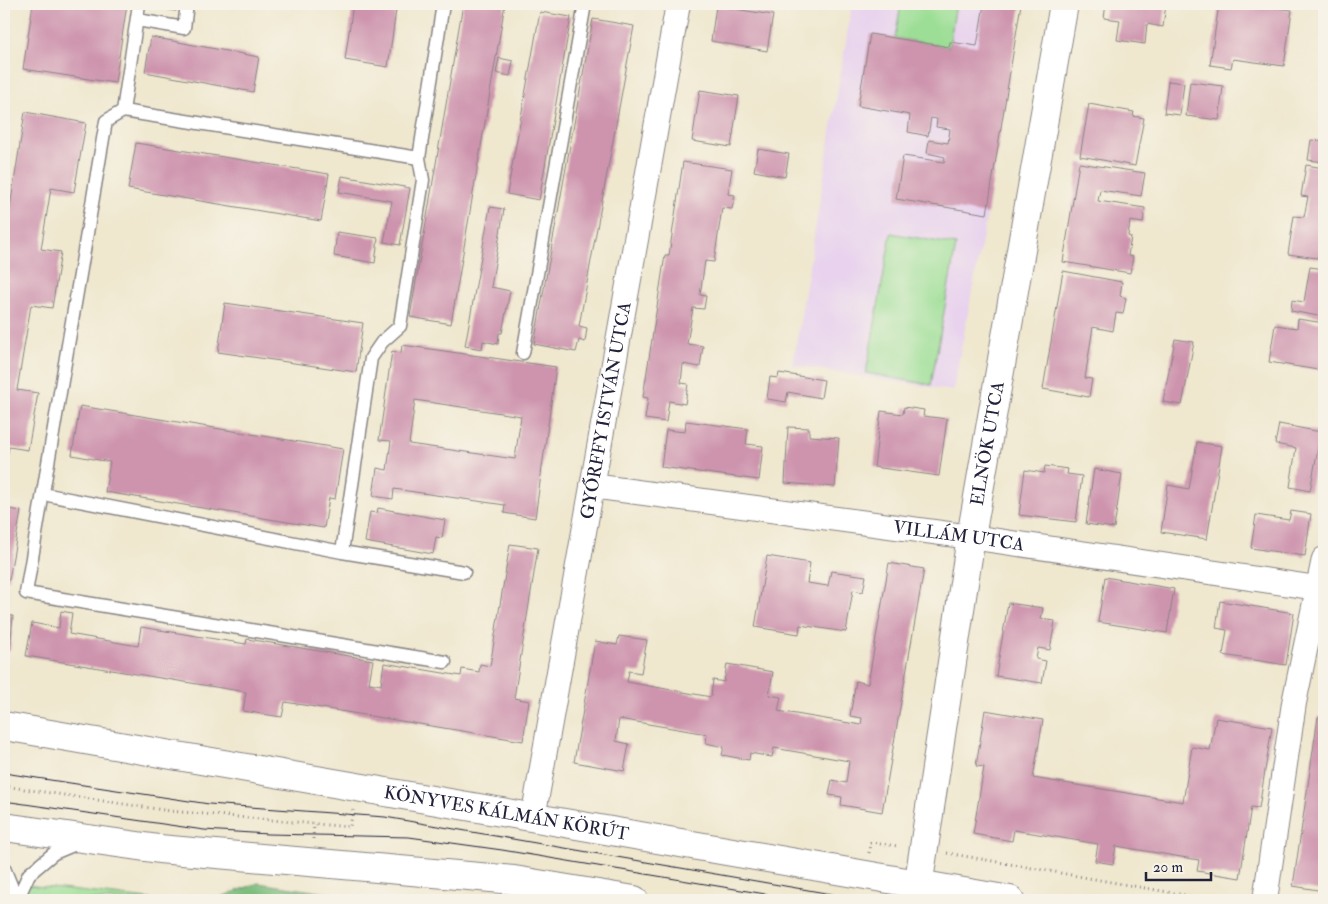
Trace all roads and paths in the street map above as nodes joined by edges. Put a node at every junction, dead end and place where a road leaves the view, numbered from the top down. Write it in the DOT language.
graph roads {
  1 [pos="139,4"];
  2 [pos="187,4"];
  3 [pos="443,4"];
  4 [pos="585,4"];
  5 [pos="678,4"];
  6 [pos="1064,4"];
  7 [pos="137,20"];
  8 [pos="123,111"];
  9 [pos="419,158"];
  10 [pos="523,353"];
  11 [pos="592,486"];
  12 [pos="43,494"];
  13 [pos="971,538"];
  14 [pos="342,552"];
  15 [pos="1324,559"];
  16 [pos="464,572"];
  17 [pos="1322,589"];
  18 [pos="445,662"];
  19 [pos="4,726"];
  20 [pos="4,786"];
  21 [pos="534,818"];
  22 [pos="4,827"];
  23 [pos="350,827"];
  24 [pos="89,838"];
  25 [pos="4,868"];
  26 [pos="1074,875"];
  27 [pos="917,892"];
  28 [pos="17,900"];
  29 [pos="634,900"];
  30 [pos="1010,900"];
  31 [pos="1213,900"];
  32 [pos="1265,900"];
  1 -- 7 [label="lane"];
  2 -- 7 [label="lane"];
  3 -- 9 [label="lane"];
  4 -- 10 [label="lane"];
  5 -- 11 [label="street, GYŐRFFY ISTVÁN UTCA"];
  6 -- 13 [label="main road, ELNÖK UTCA"];
  7 -- 8 [label="lane"];
  8 -- 9 [label="lane"];
  8 -- 12 [label="lane"];
  9 -- 14 [label="lane"];
  11 -- 13 [label="street, VILLÁM UTCA"];
  11 -- 21 [label="street, GYŐRFFY ISTVÁN UTCA"];
  12 -- 14 [label="lane"];
  12 -- 18 [label="lane"];
  13 -- 17 [label="street, VILLÁM UTCA"];
  13 -- 27 [label="main road, ELNÖK UTCA"];
  14 -- 16 [label="lane"];
  15 -- 17 [label="street"];
  17 -- 32 [label="street"];
  19 -- 21 [label="main road, KÖNYVES KÁLMÁN KÖRÚT"];
  20 -- 23 [label="path"];
  21 -- 27 [label="main road, KÖNYVES KÁLMÁN KÖRÚT"];
  22 -- 24 [label="main road"];
  24 -- 28 [label="lane"];
  24 -- 29 [label="main road"];
  25 -- 28 [label="lane"];
  26 -- 31 [label="path"];
  27 -- 30 [label="main road, KÖNYVES KÁLMÁN KÖRÚT"];
}
